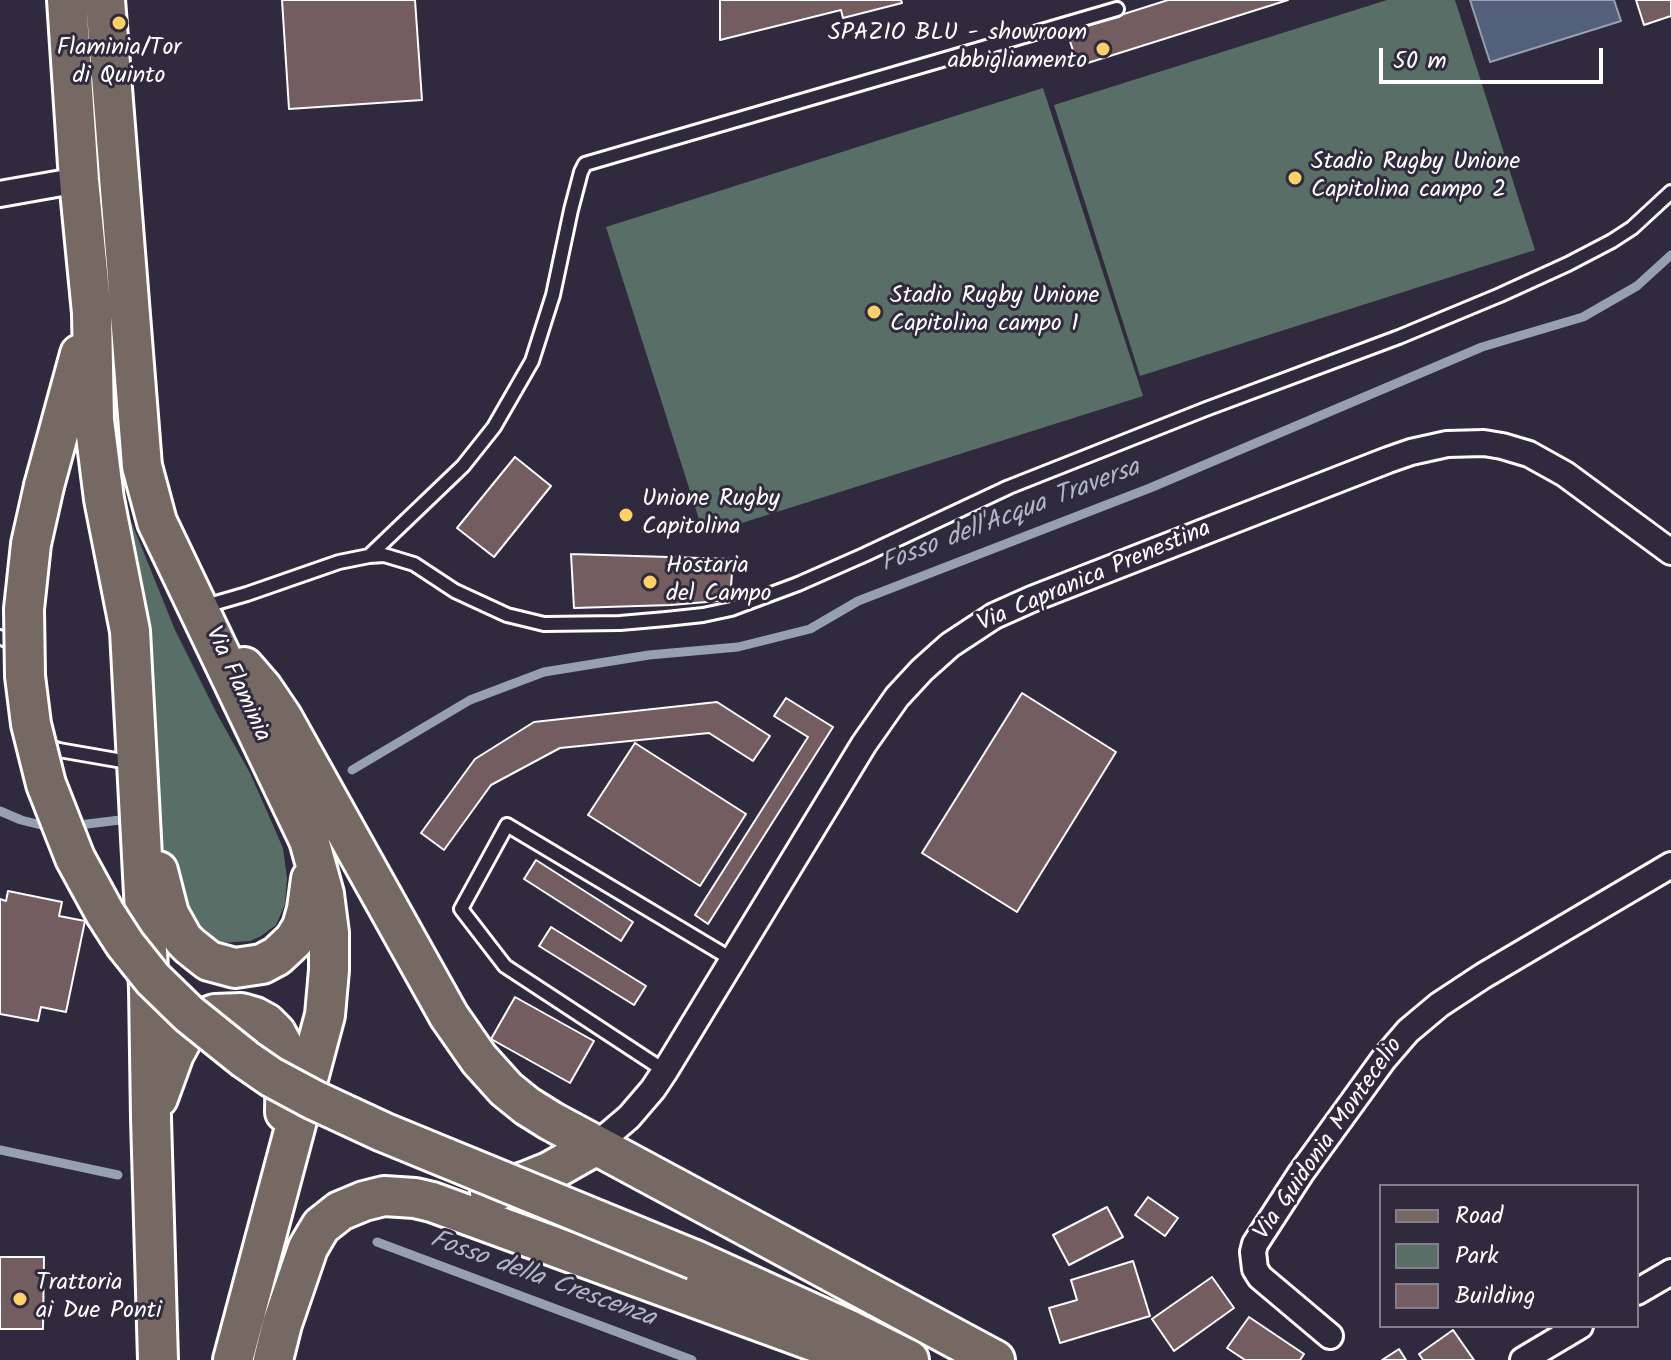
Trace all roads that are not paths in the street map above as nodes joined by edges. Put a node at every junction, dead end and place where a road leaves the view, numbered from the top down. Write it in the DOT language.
graph roads {
  1 [pos="67,0"];
  2 [pos="105,0"];
  3 [pos="1117,9"];
  4 [pos="79,180"];
  5 [pos="1671,192"];
  6 [pos="0,194"];
  7 [pos="92,313"];
  8 [pos="1671,552"];
  9 [pos="369,556"];
  10 [pos="199,608"];
  11 [pos="0,637"];
  12 [pos="216,643"];
  13 [pos="137,764"];
  14 [pos="141,823"];
  15 [pos="309,840"];
  16 [pos="1671,865"];
  17 [pos="733,960"];
  18 [pos="665,1071"];
  19 [pos="151,1118"];
  20 [pos="595,1146"];
  21 [pos="284,1163"];
  22 [pos="432,1202"];
  23 [pos="1671,1272"];
  24 [pos="1639,1291"];
  25 [pos="1577,1328"];
  26 [pos="1330,1336"];
  27 [pos="158,1360"];
  28 [pos="233,1360"];
  29 [pos="273,1360"];
  30 [pos="865,1360"];
  31 [pos="909,1360"];
  32 [pos="995,1360"];
  33 [pos="1523,1360"];
  1 -- 4 [label="main road"];
  2 -- 10 [label="main road, Via Flaminia"];
  3 -- 9 [label="lane"];
  4 -- 6 [label="street"];
  4 -- 7 [label="main road"];
  5 -- 9 [label="lane"];
  7 -- 13 [label="main road"];
  7 -- 31 [label="main road, bridge"];
  8 -- 17 [label="street, Via Capranica Prenestina"];
  9 -- 10 [label="lane"];
  10 -- 12 [label="main road, Via Flaminia"];
  11 -- 13 [label="lane"];
  12 -- 15 [label="main road, Via Flaminia"];
  12 -- 20 [label="main road"];
  13 -- 14 [label="main road"];
  14 -- 15 [label="main road"];
  14 -- 19 [label="main road"];
  15 -- 21 [label="main road, Via Flaminia"];
  16 -- 26 [label="street, Via Guidonia Montecelio"];
  17 -- 18 [label="street, Via Capranica Prenestina"];
  17 -- 18 [label="lane"];
  18 -- 20 [label="street, Via Capranica Prenestina"];
  19 -- 21 [label="main road"];
  19 -- 27 [label="main road"];
  20 -- 22 [label="main road"];
  20 -- 32 [label="main road"];
  21 -- 28 [label="main road, Via Flaminia"];
  22 -- 29 [label="main road"];
  22 -- 30 [label="main road"];
  23 -- 24 [label="street"];
  25 -- 33 [label="street"];
}
